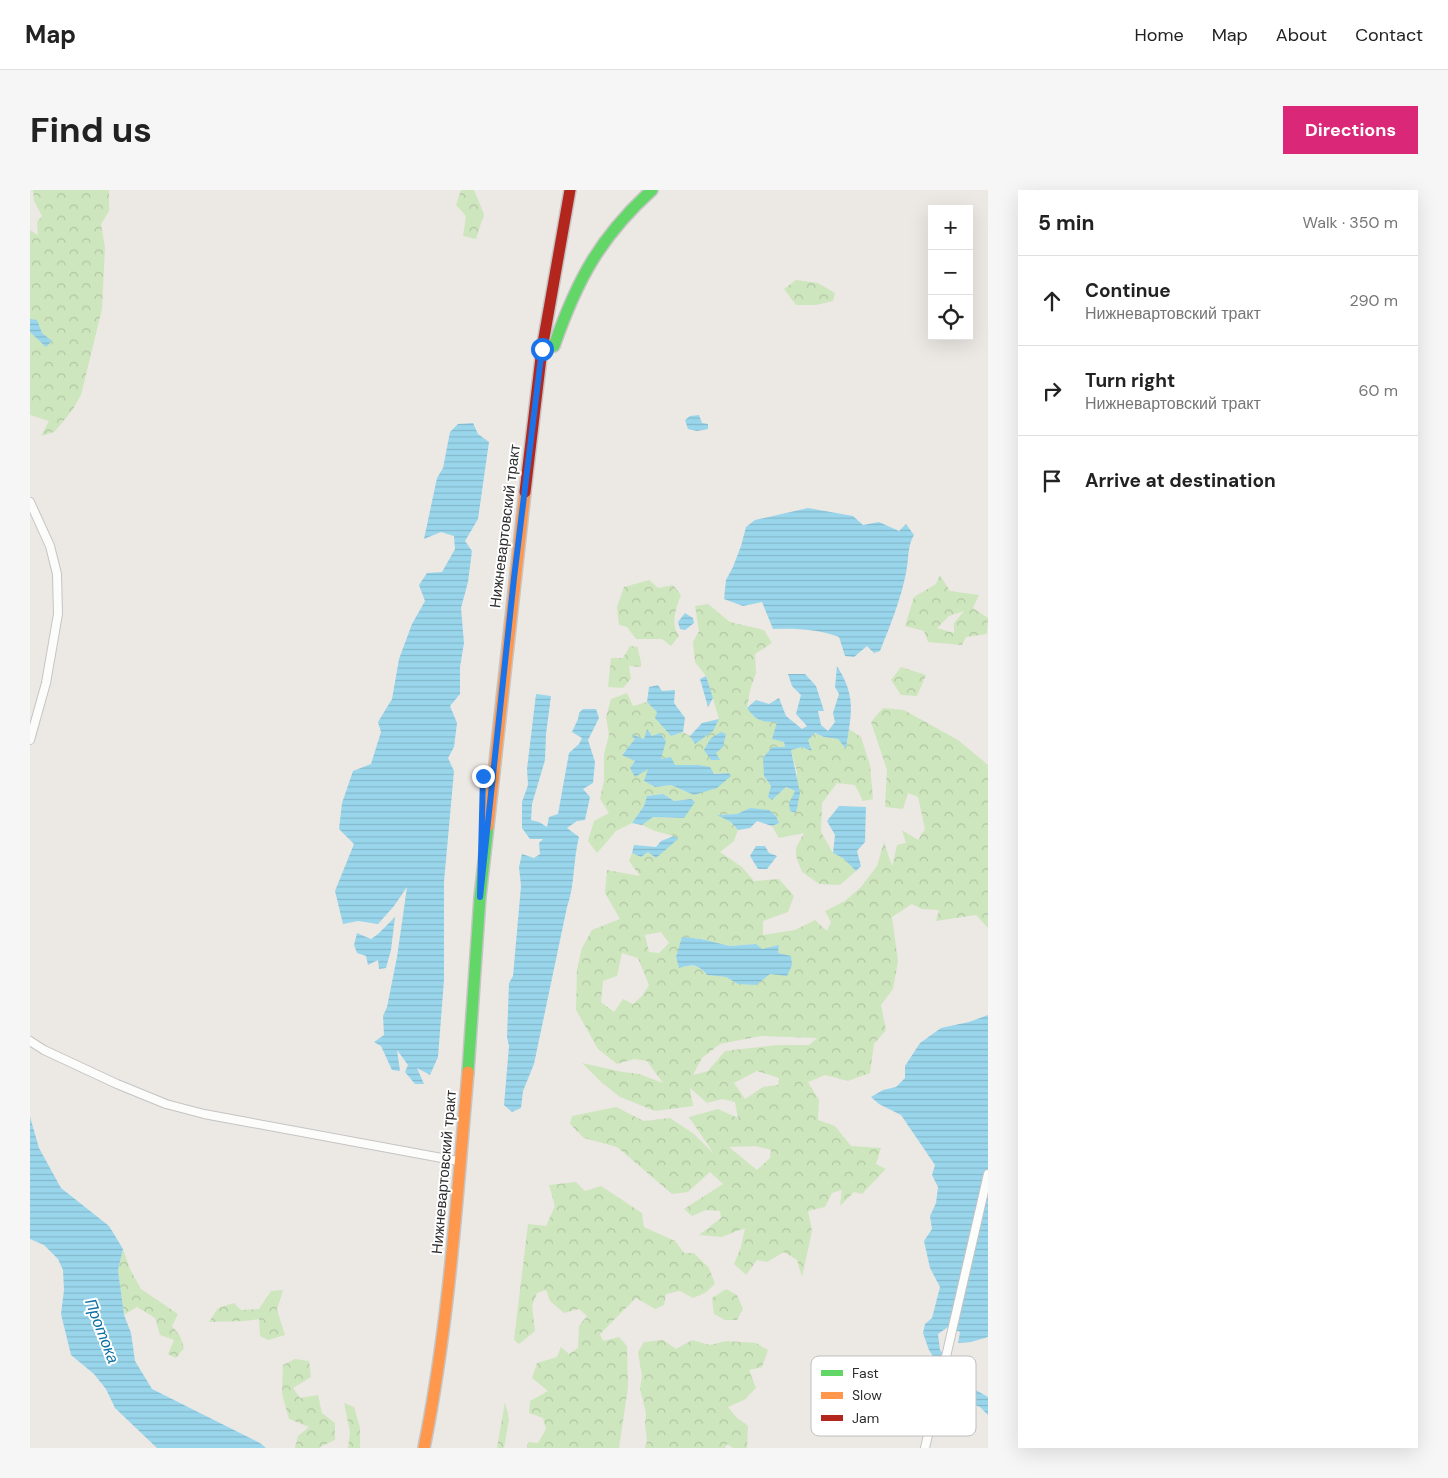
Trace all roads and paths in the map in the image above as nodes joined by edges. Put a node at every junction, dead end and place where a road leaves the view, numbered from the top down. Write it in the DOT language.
graph roads {
  1 [pos="570,190"];
  2 [pos="652,190"];
  3 [pos="526,472"];
  4 [pos="30,502"];
  5 [pos="30,740"];
  6 [pos="484,766"];
  7 [pos="480,897"];
  8 [pos="30,1041"];
  9 [pos="460,1162"];
  10 [pos="988,1174"];
  11 [pos="947,1356"];
  12 [pos="421,1444"];
  1 -- 3 [label="main road, Нижневартовский тракт"];
  2 -- 3 [label="main road"];
  3 -- 7 [label="main road, Нижневартовский тракт"];
  4 -- 5 [label="lane"];
  6 -- 7 [label="main road, Нижневартовский тракт"];
  7 -- 9 [label="main road, Нижневартовский тракт"];
  8 -- 9 [label="lane"];
  9 -- 12 [label="main road, Нижневартовский тракт"];
  10 -- 11 [label="lane"];
}
